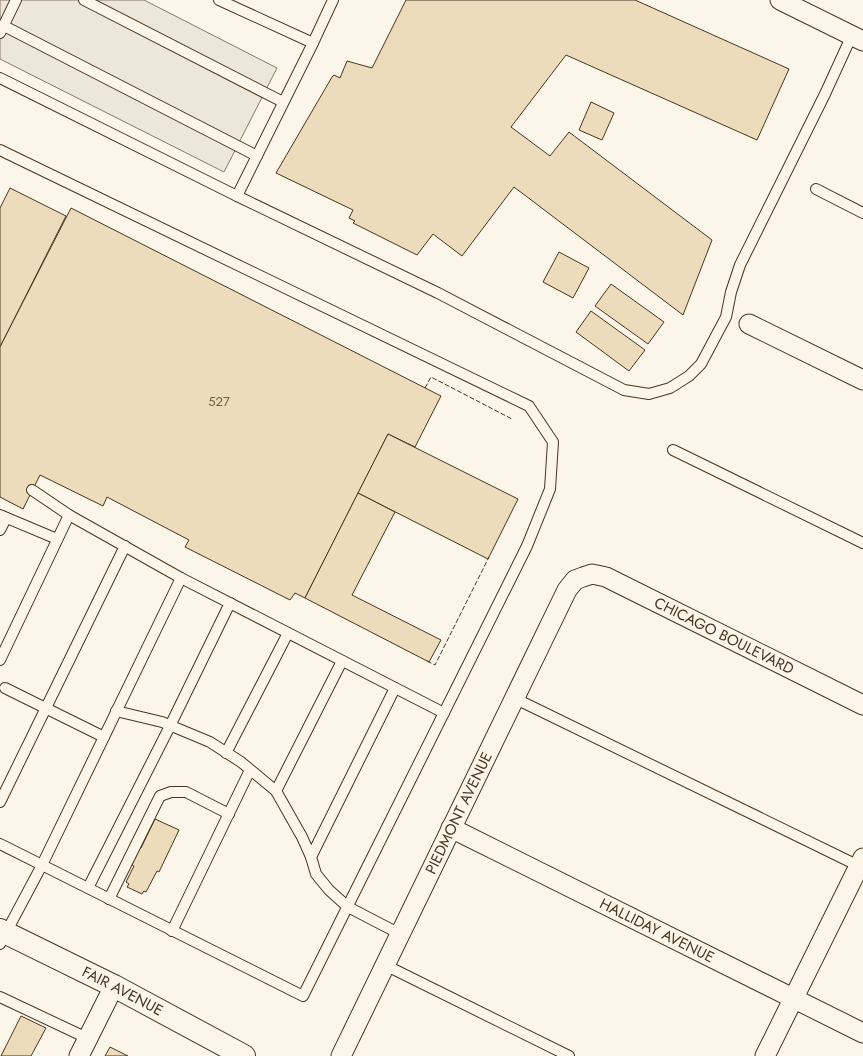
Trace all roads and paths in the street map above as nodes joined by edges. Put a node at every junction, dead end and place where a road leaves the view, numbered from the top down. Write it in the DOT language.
graph roads {
  1 [pos="16,0"];
  2 [pos="84,0"];
  3 [pos="219,0"];
  4 [pos="333,0"];
  5 [pos="780,0"];
  6 [pos="2,30"];
  7 [pos="857,38"];
  8 [pos="313,43"];
  9 [pos="0,78"];
  10 [pos="283,102"];
  11 [pos="0,150"];
  12 [pos="257,156"];
  13 [pos="816,189"];
  14 [pos="237,196"];
  15 [pos="863,213"];
  16 [pos="749,324"];
  17 [pos="863,380"];
  18 [pos="673,450"];
  19 [pos="32,490"];
  20 [pos="69,515"];
  21 [pos="3,516"];
  22 [pos="0,530"];
  23 [pos="57,539"];
  24 [pos="863,543"];
  25 [pos="125,546"];
  26 [pos="583,577"];
  27 [pos="181,578"];
  28 [pos="230,603"];
  29 [pos="288,633"];
  30 [pos="0,660"];
  31 [pos="342,661"];
  32 [pos="395,688"];
  33 [pos="2,690"];
  34 [pos="514,698"];
  35 [pos="863,706"];
  36 [pos="46,709"];
  37 [pos="116,712"];
  38 [pos="444,713"];
  39 [pos="170,726"];
  40 [pos="104,737"];
  41 [pos="226,753"];
  42 [pos="250,770"];
  43 [pos="276,791"];
  44 [pos="0,802"];
  45 [pos="229,814"];
  46 [pos="451,828"];
  47 [pos="0,844"];
  48 [pos="311,857"];
  49 [pos="862,864"];
  50 [pos="42,865"];
  51 [pos="88,888"];
  52 [pos="109,898"];
  53 [pos="348,907"];
  54 [pos="172,931"];
  55 [pos="400,934"];
  56 [pos="2,936"];
  57 [pos="385,965"];
  58 [pos="114,986"];
  59 [pos="0,997"];
  60 [pos="794,998"];
  61 [pos="863,1032"];
  62 [pos="88,1038"];
  63 [pos="79,1056"];
  64 [pos="244,1056"];
  65 [pos="341,1056"];
  66 [pos="568,1056"];
  67 [pos="766,1056"];
  1 -- 6 [label="lane"];
  2 -- 10 [label="lane"];
  3 -- 8 [label="lane"];
  4 -- 8 [label="lane"];
  5 -- 7 [label="street"];
  6 -- 12 [label="lane"];
  7 -- 14 [label="lane"];
  8 -- 10 [label="lane"];
  9 -- 14 [label="lane"];
  10 -- 12 [label="lane"];
  11 -- 38 [label="lane"];
  12 -- 14 [label="lane"];
  13 -- 15 [label="lane"];
  16 -- 17 [label="street"];
  18 -- 24 [label="lane"];
  19 -- 20 [label="lane"];
  20 -- 23 [label="lane"];
  20 -- 25 [label="lane"];
  21 -- 22 [label="lane"];
  21 -- 23 [label="lane"];
  23 -- 30 [label="lane"];
  25 -- 27 [label="lane"];
  25 -- 36 [label="lane"];
  26 -- 34 [label="street, PIEDMONT AVENUE"];
  26 -- 35 [label="street, CHICAGO BOULEVARD"];
  27 -- 28 [label="lane"];
  27 -- 37 [label="lane"];
  28 -- 29 [label="lane"];
  28 -- 39 [label="lane"];
  29 -- 31 [label="lane"];
  29 -- 41 [label="lane"];
  31 -- 32 [label="lane"];
  31 -- 43 [label="lane"];
  32 -- 38 [label="lane"];
  32 -- 48 [label="lane"];
  33 -- 36 [label="lane"];
  34 -- 46 [label="street, PIEDMONT AVENUE"];
  34 -- 49 [label="lane"];
  36 -- 40 [label="lane"];
  36 -- 44 [label="lane"];
  37 -- 39 [label="lane"];
  37 -- 40 [label="lane"];
  38 -- 53 [label="lane"];
  39 -- 41 [label="lane"];
  39 -- 51 [label="lane"];
  40 -- 50 [label="lane"];
  41 -- 42 [label="lane"];
  42 -- 43 [label="lane"];
  42 -- 45 [label="lane"];
  43 -- 48 [label="lane"];
  45 -- 52 [label="lane"];
  45 -- 54 [label="lane"];
  46 -- 55 [label="street, PIEDMONT AVENUE"];
  46 -- 60 [label="street, HALLIDAY AVENUE"];
  47 -- 50 [label="lane"];
  48 -- 53 [label="lane"];
  49 -- 60 [label="street"];
  50 -- 51 [label="lane"];
  50 -- 56 [label="lane"];
  51 -- 52 [label="lane"];
  52 -- 54 [label="lane"];
  53 -- 54 [label="lane"];
  53 -- 55 [label="lane"];
  55 -- 57 [label="street, PIEDMONT AVENUE"];
  56 -- 58 [label="main road, FAIR AVENUE"];
  57 -- 65 [label="street, PIEDMONT AVENUE"];
  57 -- 66 [label="lane"];
  58 -- 62 [label="street"];
  58 -- 64 [label="main road, FAIR AVENUE"];
  59 -- 62 [label="lane"];
  60 -- 61 [label="street, HALLIDAY AVENUE"];
  60 -- 67 [label="street"];
  62 -- 63 [label="street"];
}
